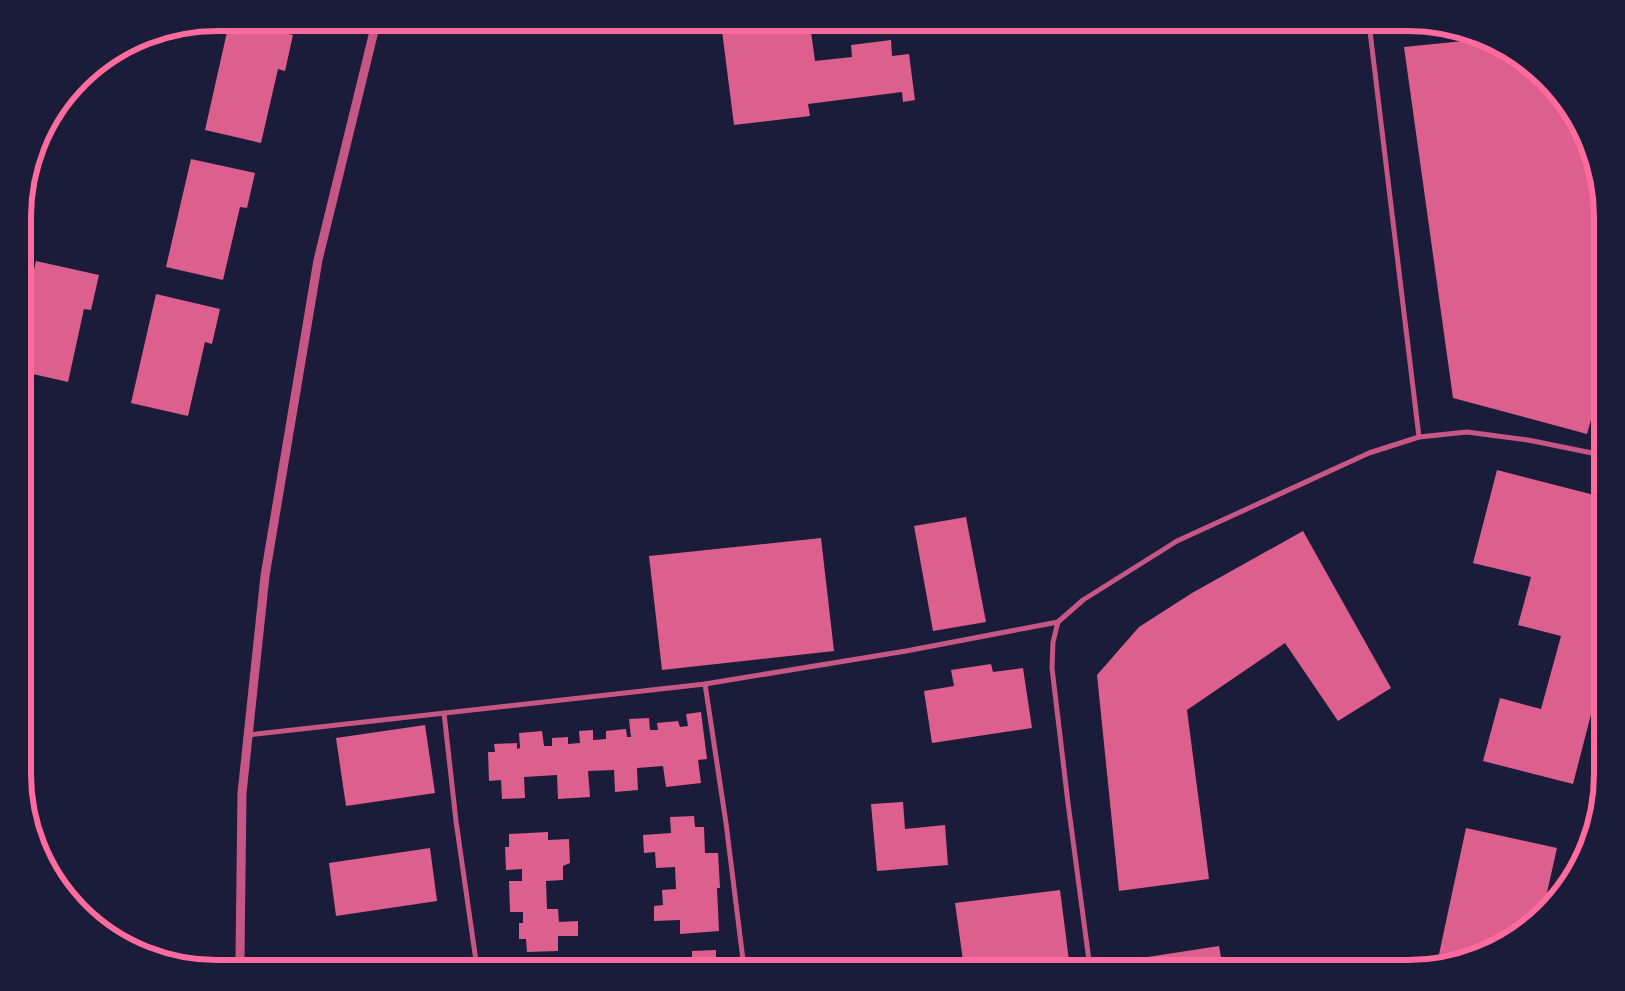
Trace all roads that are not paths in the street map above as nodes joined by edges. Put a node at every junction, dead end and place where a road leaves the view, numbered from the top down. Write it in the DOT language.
graph roads {
  1 [pos="374,31"];
  2 [pos="1370,31"];
  3 [pos="1419,437"];
  4 [pos="1594,453"];
  5 [pos="1058,622"];
  6 [pos="706,684"];
  7 [pos="444,713"];
  8 [pos="248,735"];
  9 [pos="240,960"];
  10 [pos="476,960"];
  11 [pos="743,960"];
  12 [pos="1089,960"];
  1 -- 8 [label="street"];
  2 -- 3 [label="street"];
  3 -- 4 [label="street"];
  3 -- 5 [label="street"];
  5 -- 6 [label="street"];
  5 -- 12 [label="street"];
  6 -- 7 [label="street"];
  6 -- 11 [label="street"];
  7 -- 8 [label="street"];
  7 -- 10 [label="street"];
  8 -- 9 [label="street"];
}
